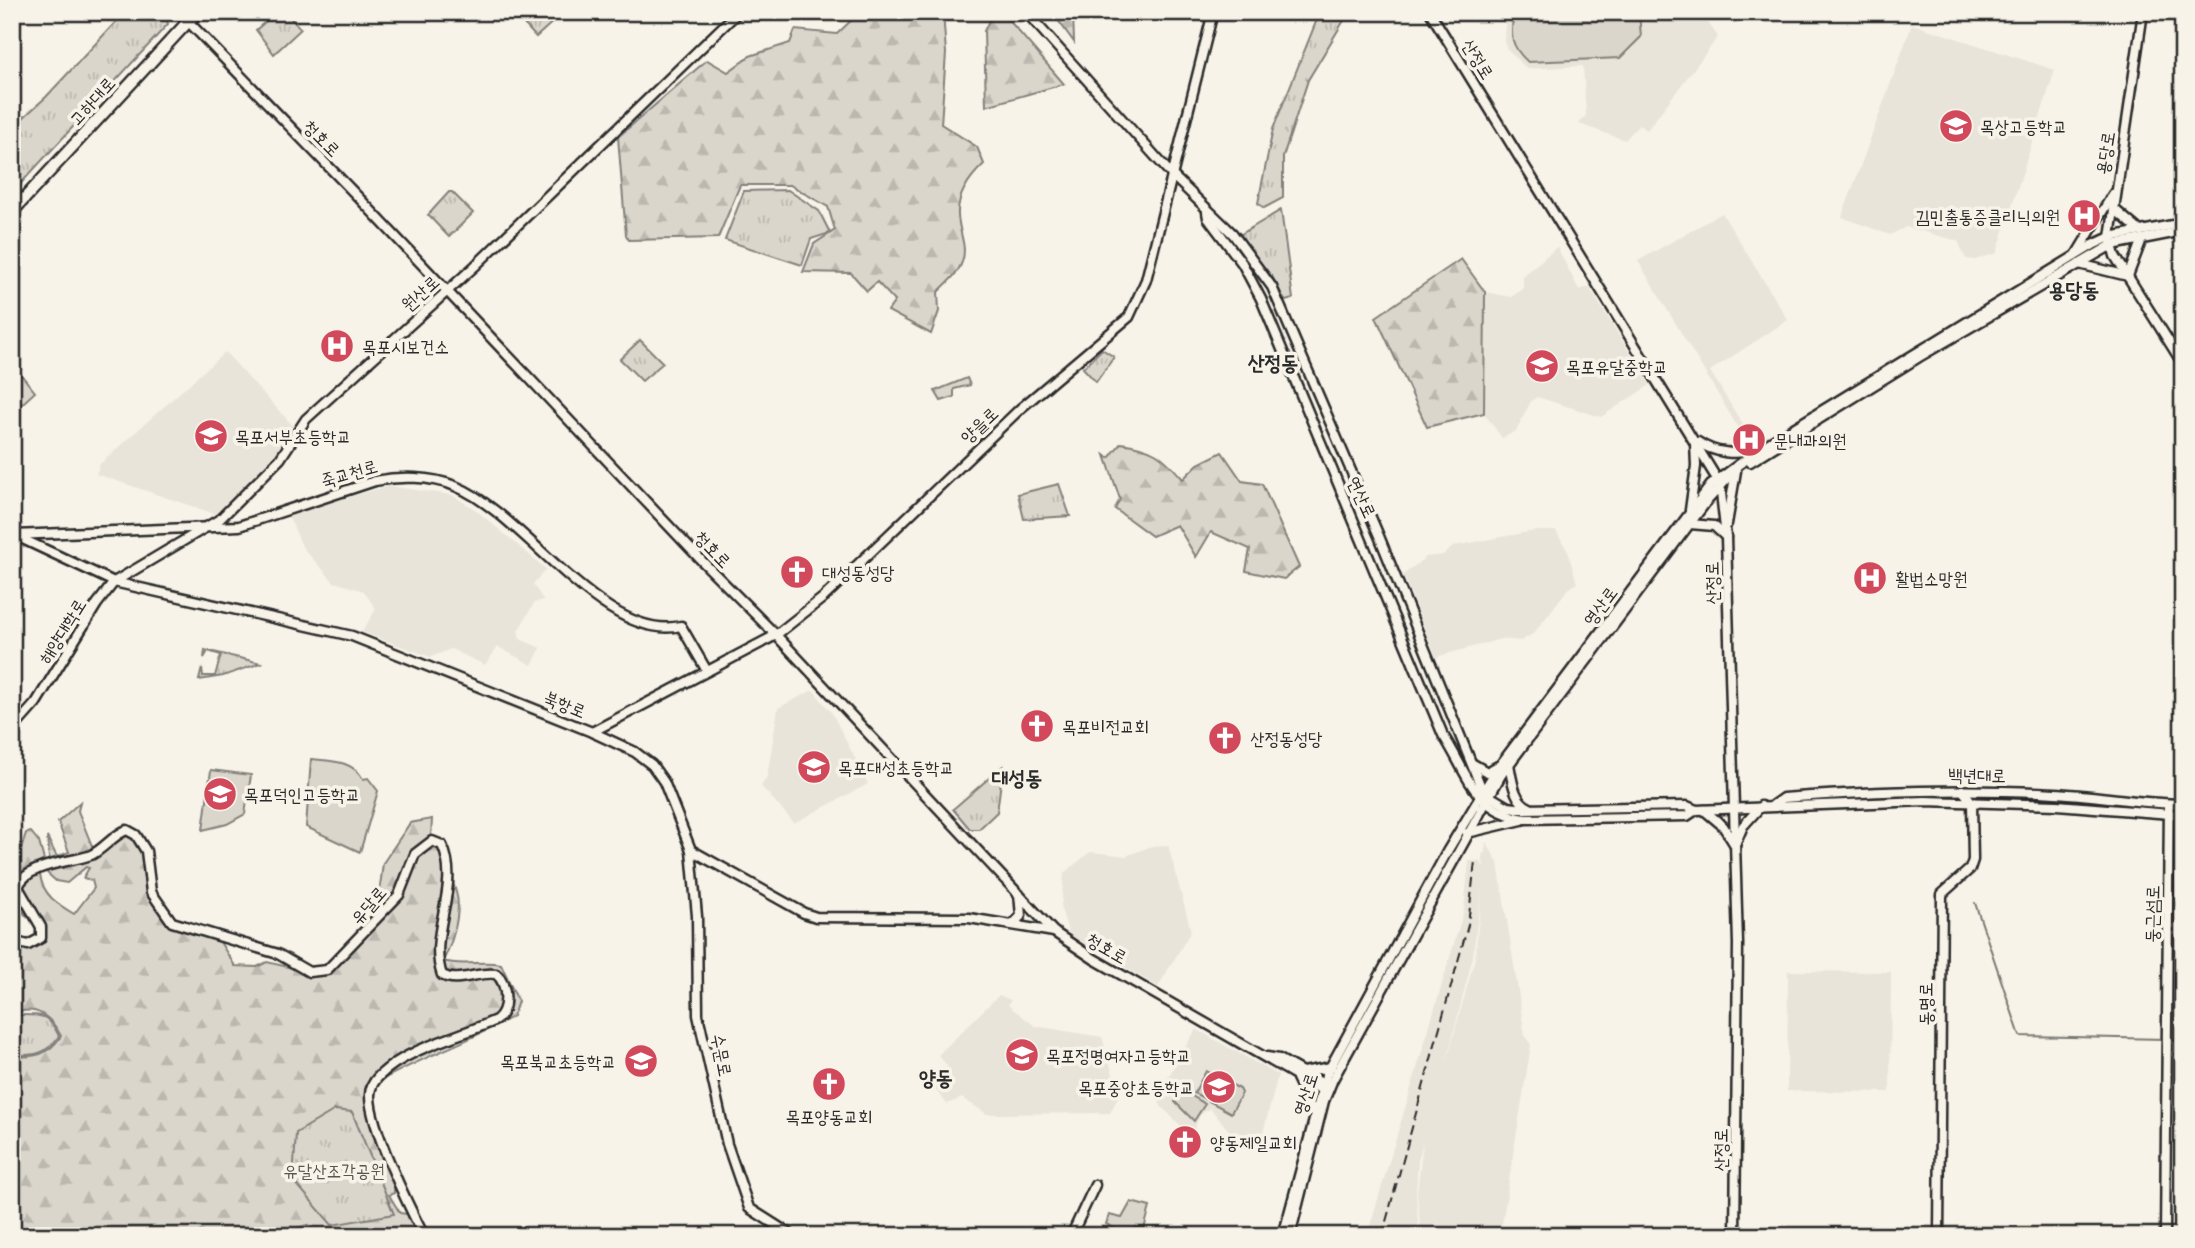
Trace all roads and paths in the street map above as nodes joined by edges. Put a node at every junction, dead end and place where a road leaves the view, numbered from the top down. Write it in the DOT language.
graph roads {
  1 [pos="179,12"];
  2 [pos="197,12"];
  3 [pos="738,12"];
  4 [pos="1026,12"];
  5 [pos="1213,12"];
  6 [pos="1430,12"];
  7 [pos="2143,12"];
  8 [pos="187,21"];
  9 [pos="1172,175"];
  10 [pos="2115,192"];
  11 [pos="2113,208"];
  12 [pos="12,212"];
  13 [pos="1207,212"];
  14 [pos="2183,223"];
  15 [pos="2183,231"];
  16 [pos="2141,235"];
  17 [pos="2111,241"];
  18 [pos="2077,260"];
  19 [pos="2128,276"];
  20 [pos="445,292"];
  21 [pos="2183,364"];
  22 [pos="1695,440"];
  23 [pos="1764,446"];
  24 [pos="1735,471"];
  25 [pos="1719,481"];
  26 [pos="1689,513"];
  27 [pos="1690,524"];
  28 [pos="205,527"];
  29 [pos="13,535"];
  30 [pos="1726,537"];
  31 [pos="114,582"];
  32 [pos="776,635"];
  33 [pos="707,671"];
  34 [pos="12,730"];
  35 [pos="592,732"];
  36 [pos="1466,753"];
  37 [pos="1505,764"];
  38 [pos="1962,790"];
  39 [pos="1484,798"];
  40 [pos="1972,802"];
  41 [pos="2169,804"];
  42 [pos="2183,804"];
  43 [pos="1773,805"];
  44 [pos="1761,806"];
  45 [pos="1734,808"];
  46 [pos="1544,810"];
  47 [pos="1700,810"];
  48 [pos="2169,816"];
  49 [pos="2183,816"];
  50 [pos="1531,819"];
  51 [pos="1467,833"];
  52 [pos="1735,845"];
  53 [pos="691,850"];
  54 [pos="1019,894"];
  55 [pos="1013,924"];
  56 [pos="1054,932"];
  57 [pos="12,941"];
  58 [pos="1331,1067"];
  59 [pos="1300,1075"];
  60 [pos="1325,1089"];
  61 [pos="1314,1114"];
  62 [pos="1095,1185"];
  63 [pos="424,1236"];
  64 [pos="793,1236"];
  65 [pos="1071,1236"];
  66 [pos="1283,1236"];
  67 [pos="1290,1236"];
  68 [pos="1735,1236"];
  69 [pos="1939,1236"];
  70 [pos="2165,1236"];
  1 -- 8 [label="street, 청호로"];
  2 -- 8 [label="main road, 고하대로"];
  3 -- 20 [label="street, 원산로"];
  4 -- 9 [label="street, 연산로"];
  5 -- 9 [label="street, 양을로"];
  6 -- 22 [label="street, 산정로"];
  7 -- 10 [label="street, 용당로"];
  8 -- 12 [label="main road, 고하대로"];
  8 -- 20 [label="street, 청호로"];
  9 -- 13 [label="street, 연산로"];
  9 -- 32 [label="street, 양을로"];
  10 -- 11 [label="street, 용당로"];
  10 -- 18 [label="street"];
  11 -- 16 [label="street"];
  11 -- 17 [label="street, 용당로"];
  13 -- 36 [label="street, 연산로"];
  13 -- 39 [label="street, 연산로"];
  14 -- 16 [label="street, 영산로"];
  15 -- 16 [label="street, 영산로"];
  16 -- 17 [label="street, 영산로"];
  16 -- 19 [label="street"];
  17 -- 18 [label="street, 영산로"];
  17 -- 19 [label="street"];
  18 -- 19 [label="street"];
  18 -- 23 [label="street, 영산로"];
  18 -- 24 [label="street, 영산로"];
  19 -- 21 [label="street"];
  20 -- 28 [label="street, 원산로"];
  20 -- 32 [label="street, 청호로"];
  22 -- 23 [label="street"];
  22 -- 25 [label="street, 산정로"];
  22 -- 26 [label="street"];
  23 -- 25 [label="street, 영산로"];
  24 -- 25 [label="street, 영산로"];
  24 -- 30 [label="street"];
  25 -- 26 [label="street, 영산로"];
  25 -- 27 [label="street, 영산로"];
  25 -- 30 [label="street, 산정로"];
  26 -- 37 [label="street, 영산로"];
  27 -- 30 [label="street"];
  27 -- 37 [label="street, 영산로"];
  28 -- 29 [label="street, 죽교천로"];
  28 -- 31 [label="street, 원산로"];
  28 -- 33 [label="street, 죽교천로"];
  29 -- 31 [label="street, 북항로"];
  30 -- 45 [label="street, 산정로"];
  31 -- 34 [label="street, 해양대학로"];
  31 -- 35 [label="street, 북항로"];
  32 -- 33 [label="street, 양을로"];
  32 -- 54 [label="street, 청호로"];
  33 -- 35 [label="street, 양을로"];
  35 -- 53 [label="street, 북항로"];
  36 -- 37 [label="street"];
  36 -- 39 [label="street, 연산로"];
  37 -- 39 [label="street, 영산로"];
  37 -- 46 [label="street"];
  38 -- 40 [label="street"];
  38 -- 41 [label="street, 백년대로"];
  38 -- 43 [label="street, 백년대로"];
  39 -- 46 [label="street, 백년대로"];
  39 -- 50 [label="street, 백년대로"];
  39 -- 51 [label="street, 영산로"];
  39 -- 58 [label="street, 영산로"];
  40 -- 43 [label="street, 백년대로"];
  40 -- 48 [label="street, 백년대로"];
  40 -- 69 [label="street, 동명로"];
  41 -- 42 [label="street, 백년대로"];
  41 -- 48 [label="street, 둥근섬로"];
  43 -- 44 [label="street, 백년대로"];
  44 -- 45 [label="street, 백년대로"];
  44 -- 52 [label="street"];
  45 -- 47 [label="street, 백년대로"];
  45 -- 52 [label="street, 산정로"];
  46 -- 47 [label="street, 백년대로"];
  47 -- 50 [label="street, 백년대로"];
  47 -- 52 [label="street"];
  48 -- 49 [label="street, 백년대로"];
  48 -- 70 [label="street, 둥근섬로"];
  50 -- 51 [label="street"];
  51 -- 60 [label="street, 영산로"];
  52 -- 68 [label="street, 산정로"];
  53 -- 55 [label="street"];
  53 -- 64 [label="street, 수문로"];
  54 -- 55 [label="street"];
  54 -- 56 [label="street, 청호로"];
  55 -- 56 [label="street"];
  56 -- 59 [label="street, 청호로"];
  57 -- 63 [label="street, 유달로"];
  58 -- 59 [label="street"];
  58 -- 60 [label="street, 영산로"];
  59 -- 60 [label="street, 청호로"];
  59 -- 61 [label="street"];
  60 -- 61 [label="street, 영산로"];
  60 -- 67 [label="street, 영산로"];
  61 -- 66 [label="street, 영산로"];
  62 -- 65 [label="street"];
}
